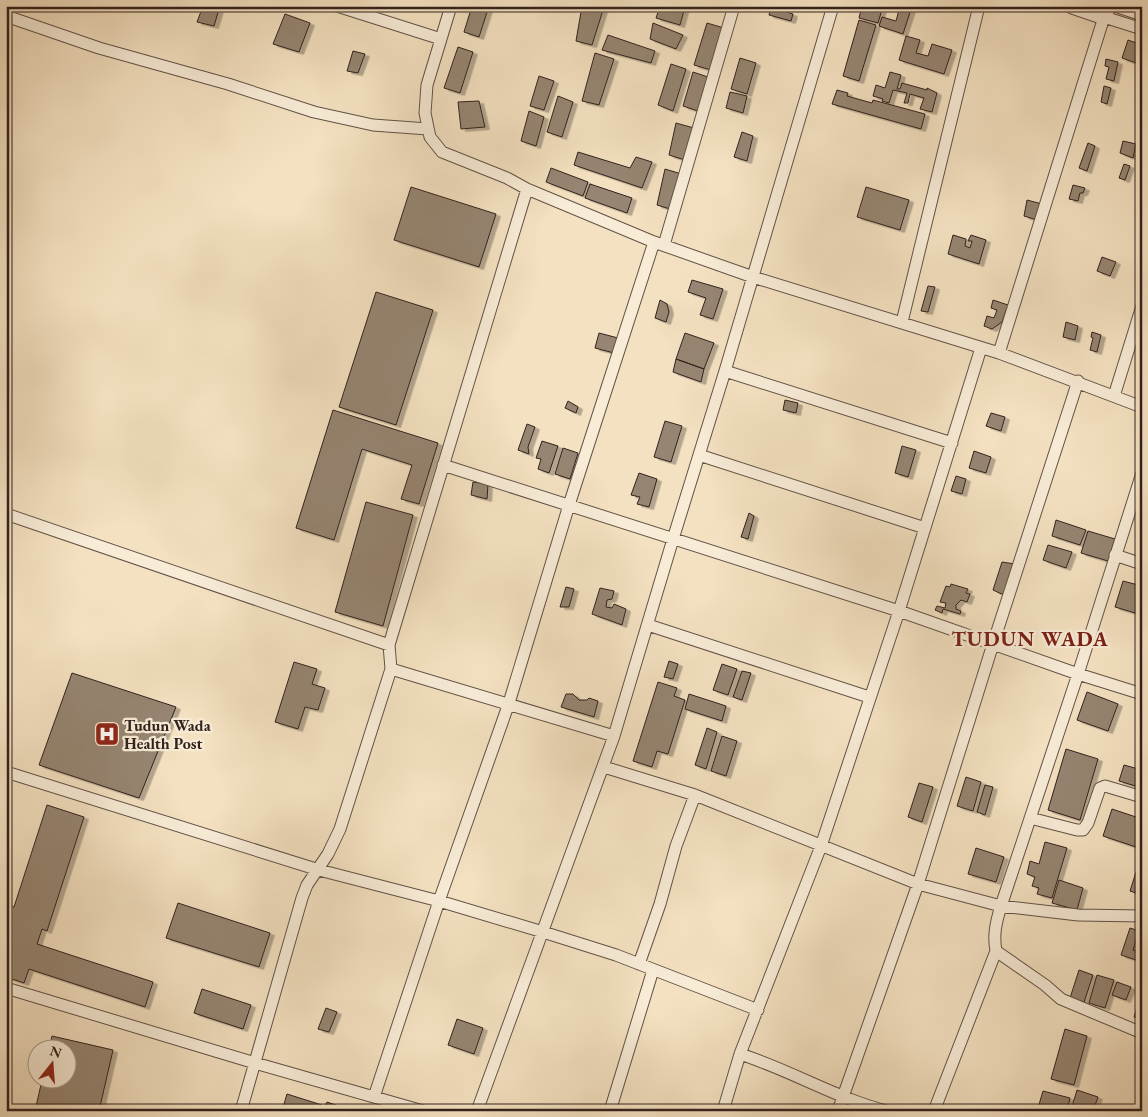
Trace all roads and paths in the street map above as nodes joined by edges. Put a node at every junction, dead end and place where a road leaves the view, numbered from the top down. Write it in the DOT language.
graph roads {
  1 [pos="337,6"];
  2 [pos="451,6"];
  3 [pos="734,6"];
  4 [pos="833,6"];
  5 [pos="979,6"];
  6 [pos="1072,6"];
  7 [pos="1109,10"];
  8 [pos="1142,15"];
  9 [pos="6,16"];
  10 [pos="1142,29"];
  11 [pos="440,39"];
  12 [pos="428,129"];
  13 [pos="527,189"];
  14 [pos="659,244"];
  15 [pos="753,277"];
  16 [pos="1142,306"];
  17 [pos="902,322"];
  18 [pos="981,348"];
  19 [pos="999,353"];
  20 [pos="725,372"];
  21 [pos="1078,381"];
  22 [pos="1114,396"];
  23 [pos="1142,407"];
  24 [pos="952,443"];
  25 [pos="699,455"];
  26 [pos="443,464"];
  27 [pos="1142,473"];
  28 [pos="569,505"];
  29 [pos="6,514"];
  30 [pos="924,528"];
  31 [pos="673,539"];
  32 [pos="1116,556"];
  33 [pos="1142,564"];
  34 [pos="898,611"];
  35 [pos="648,625"];
  36 [pos="992,644"];
  37 [pos="389,645"];
  38 [pos="391,669"];
  39 [pos="1078,674"];
  40 [pos="1142,694"];
  41 [pos="869,697"];
  42 [pos="509,703"];
  43 [pos="614,736"];
  44 [pos="604,767"];
  45 [pos="6,772"];
  46 [pos="695,795"];
  47 [pos="1142,796"];
  48 [pos="1030,818"];
  49 [pos="821,846"];
  50 [pos="319,870"];
  51 [pos="918,884"];
  52 [pos="439,901"];
  53 [pos="1001,906"];
  54 [pos="1142,916"];
  55 [pos="543,932"];
  56 [pos="996,951"];
  57 [pos="639,964"];
  58 [pos="653,970"];
  59 [pos="6,988"];
  60 [pos="758,1010"];
  61 [pos="1142,1033"];
  62 [pos="740,1054"];
  63 [pos="255,1063"];
  64 [pos="843,1096"];
  65 [pos="374,1097"];
  66 [pos="241,1111"];
  67 [pos="423,1111"];
  68 [pos="478,1111"];
  69 [pos="610,1111"];
  70 [pos="723,1111"];
  71 [pos="838,1111"];
  72 [pos="886,1111"];
  73 [pos="934,1111"];
  1 -- 11 [label="street"];
  2 -- 11 [label="street"];
  3 -- 14 [label="street"];
  4 -- 15 [label="street"];
  5 -- 17 [label="street"];
  6 -- 7 [label="street"];
  7 -- 8 [label="street"];
  7 -- 10 [label="street"];
  7 -- 19 [label="street"];
  9 -- 12 [label="street"];
  11 -- 12 [label="street"];
  12 -- 13 [label="street"];
  13 -- 14 [label="street"];
  13 -- 26 [label="street"];
  14 -- 15 [label="street"];
  14 -- 28 [label="street"];
  15 -- 17 [label="street"];
  15 -- 20 [label="street"];
  16 -- 22 [label="street"];
  17 -- 18 [label="street"];
  18 -- 19 [label="street"];
  18 -- 24 [label="street"];
  19 -- 21 [label="street"];
  20 -- 24 [label="street"];
  20 -- 25 [label="street"];
  21 -- 22 [label="street"];
  21 -- 36 [label="street"];
  22 -- 23 [label="street"];
  24 -- 30 [label="street"];
  25 -- 30 [label="street"];
  25 -- 31 [label="street"];
  26 -- 28 [label="street"];
  26 -- 37 [label="street"];
  27 -- 32 [label="street"];
  28 -- 31 [label="street"];
  28 -- 42 [label="street"];
  29 -- 37 [label="street"];
  30 -- 34 [label="street"];
  31 -- 34 [label="street"];
  31 -- 35 [label="street"];
  32 -- 33 [label="street"];
  32 -- 39 [label="street"];
  34 -- 36 [label="street"];
  34 -- 41 [label="street"];
  35 -- 41 [label="street"];
  35 -- 43 [label="street"];
  36 -- 39 [label="street"];
  36 -- 51 [label="street"];
  37 -- 38 [label="street"];
  38 -- 42 [label="street"];
  38 -- 50 [label="street"];
  39 -- 40 [label="street"];
  39 -- 48 [label="street"];
  41 -- 49 [label="street"];
  42 -- 43 [label="street"];
  42 -- 52 [label="street"];
  43 -- 44 [label="street"];
  44 -- 46 [label="street"];
  44 -- 55 [label="street"];
  45 -- 50 [label="street"];
  46 -- 49 [label="street"];
  46 -- 57 [label="street"];
  47 -- 48 [label="street"];
  48 -- 53 [label="street"];
  49 -- 51 [label="street"];
  49 -- 60 [label="street"];
  50 -- 52 [label="street"];
  50 -- 63 [label="street"];
  51 -- 53 [label="street"];
  51 -- 64 [label="street"];
  52 -- 55 [label="street"];
  52 -- 65 [label="street"];
  53 -- 54 [label="street"];
  53 -- 56 [label="street"];
  55 -- 57 [label="street"];
  55 -- 68 [label="street"];
  56 -- 61 [label="street"];
  56 -- 73 [label="street"];
  57 -- 58 [label="street"];
  58 -- 60 [label="street"];
  58 -- 69 [label="street"];
  59 -- 63 [label="street"];
  60 -- 62 [label="street"];
  62 -- 64 [label="street"];
  62 -- 70 [label="street"];
  63 -- 65 [label="street"];
  63 -- 66 [label="street"];
  64 -- 71 [label="street"];
  64 -- 72 [label="street"];
  65 -- 67 [label="street"];
}
